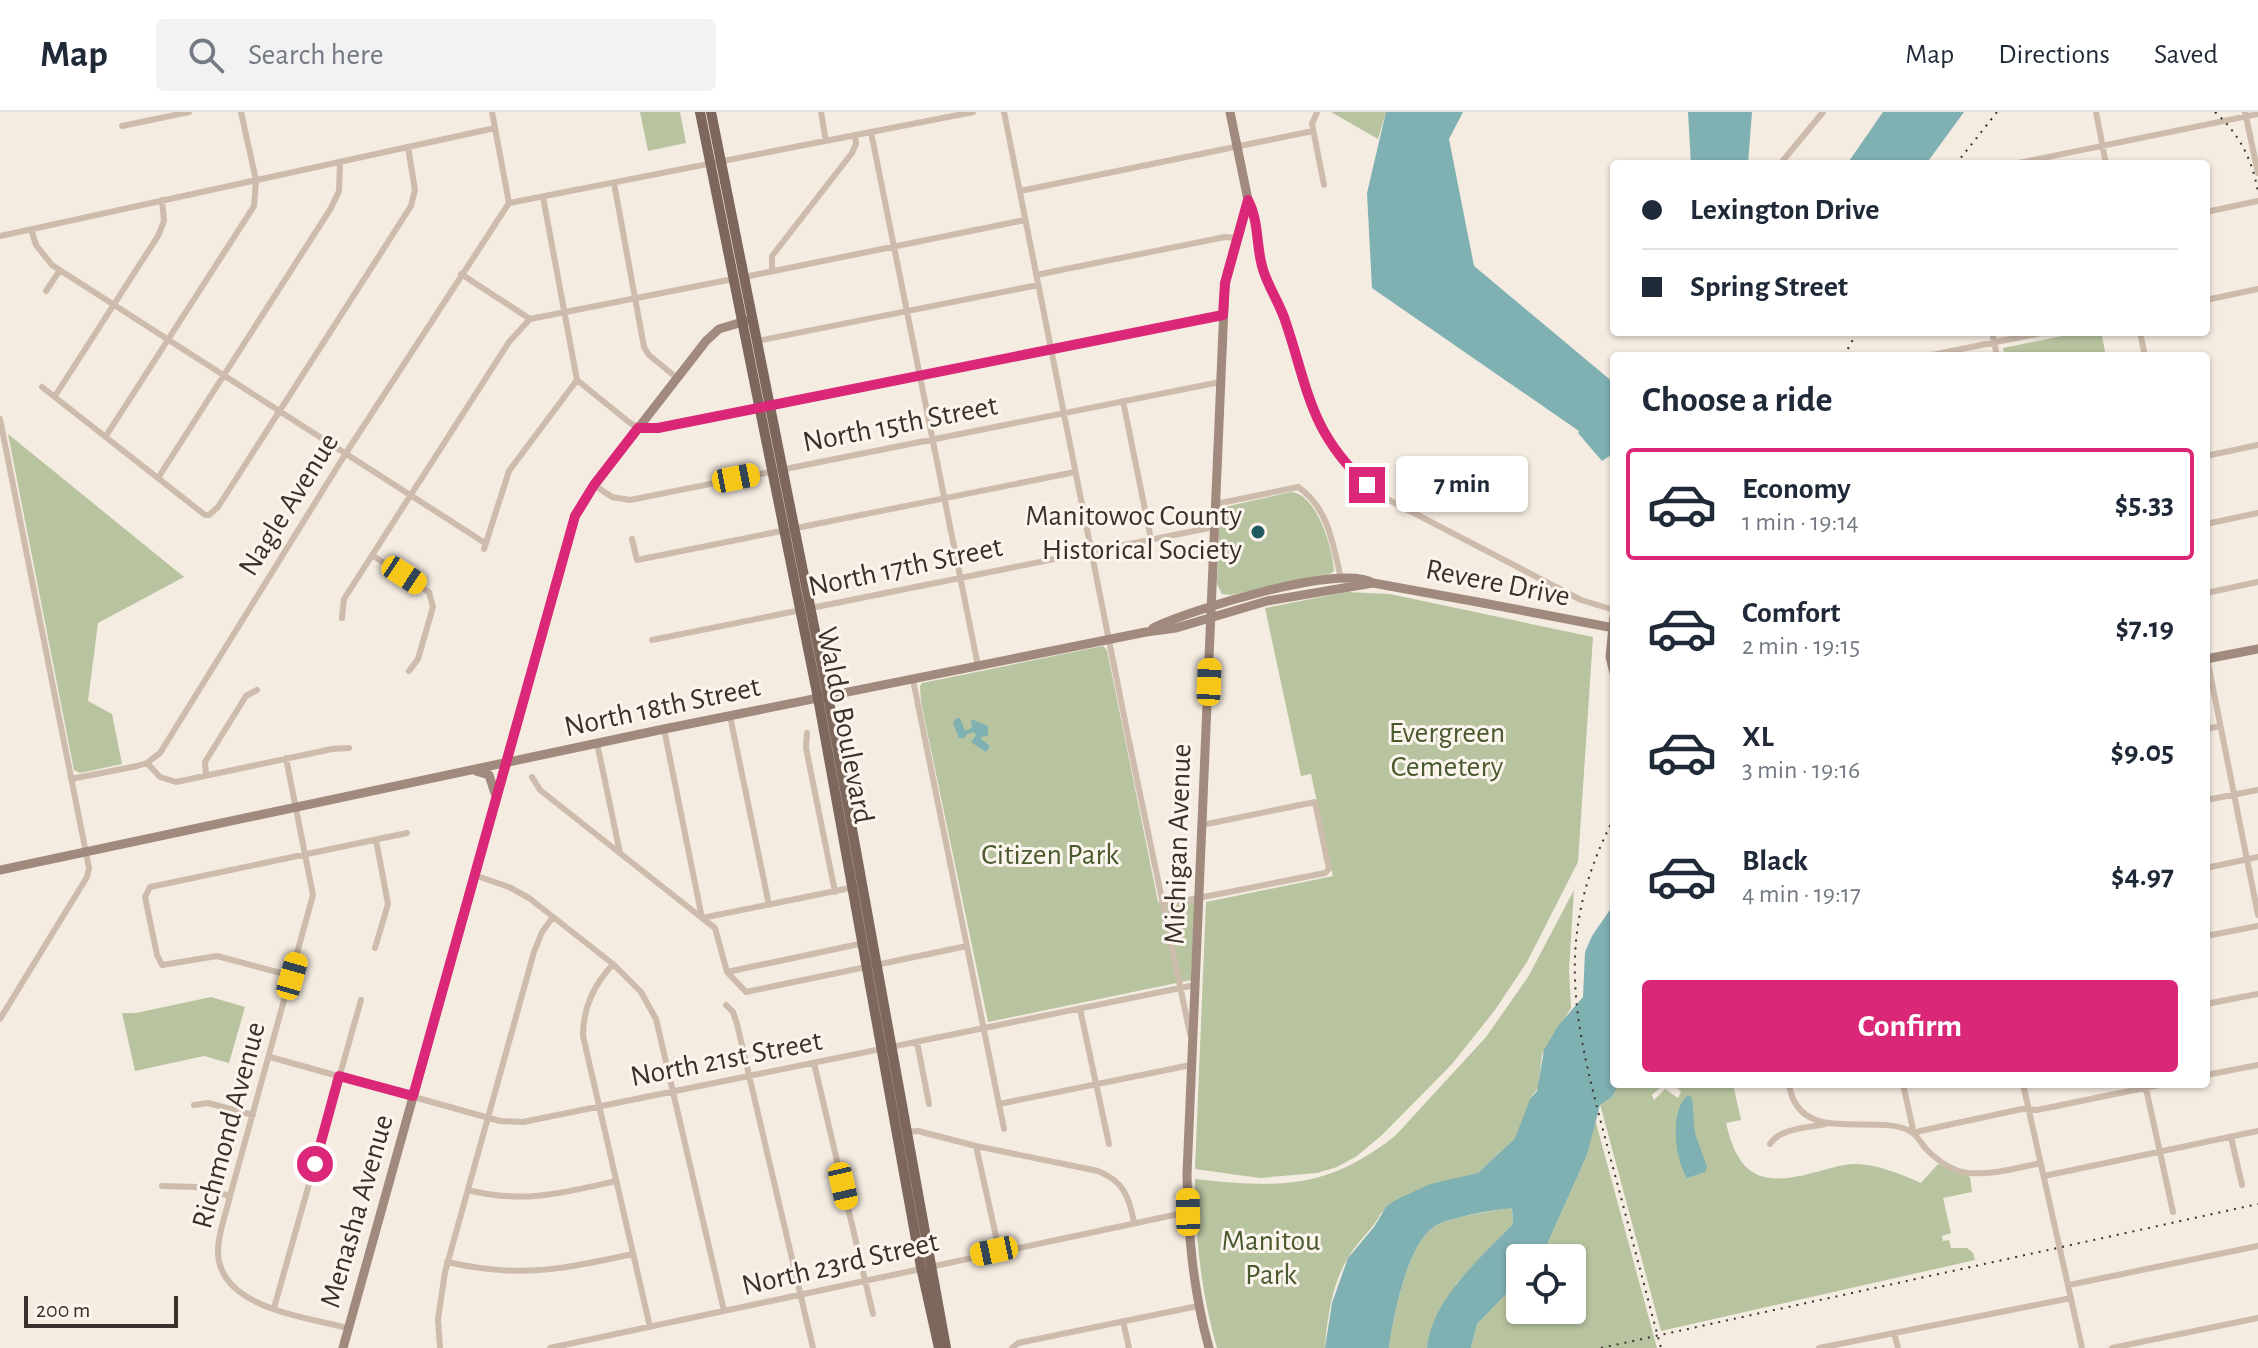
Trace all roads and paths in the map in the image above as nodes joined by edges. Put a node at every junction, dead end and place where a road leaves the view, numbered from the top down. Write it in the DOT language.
graph roads {
  1 [pos="189,112"];
  2 [pos="241,112"];
  3 [pos="492,112"];
  4 [pos="700,112"];
  5 [pos="711,112"];
  6 [pos="821,112"];
  7 [pos="973,112"];
  8 [pos="1004,112"];
  9 [pos="1230,112"];
  10 [pos="1317,112"];
  11 [pos="1823,112"];
  12 [pos="2096,112"];
  13 [pos="2245,114"];
  14 [pos="2258,114"];
  15 [pos="122,126"];
  16 [pos="495,128"];
  17 [pos="1313,131"];
  18 [pos="871,132"];
  19 [pos="855,135"];
  20 [pos="826,141"];
  21 [pos="2103,146"];
  22 [pos="408,147"];
  23 [pos="1237,147"];
  24 [pos="1783,160"];
  25 [pos="2034,160"];
  26 [pos="2105,160"];
  27 [pos="340,162"];
  28 [pos="716,163"];
  29 [pos="2258,173"];
  30 [pos="256,180"];
  31 [pos="614,183"];
  32 [pos="1324,185"];
  33 [pos="1020,191"];
  34 [pos="543,197"];
  35 [pos="162,200"];
  36 [pos="1248,200"];
  37 [pos="2258,201"];
  38 [pos="509,203"];
  39 [pos="2210,211"];
  40 [pos="1025,220"];
  41 [pos="31,229"];
  42 [pos="0,236"];
  43 [pos="1237,238"];
  44 [pos="894,247"];
  45 [pos="60,270"];
  46 [pos="772,271"];
  47 [pos="461,274"];
  48 [pos="1036,275"];
  49 [pos="739,278"];
  50 [pos="1038,285"];
  51 [pos="2258,289"];
  52 [pos="46,291"];
  53 [pos="635,299"];
  54 [pos="2210,299"];
  55 [pos="113,304"];
  56 [pos="907,310"];
  57 [pos="564,313"];
  58 [pos="1223,315"];
  59 [pos="530,319"];
  60 [pos="747,321"];
  61 [pos="1993,336"];
  62 [pos="2025,336"];
  63 [pos="169,339"];
  64 [pos="757,341"];
  65 [pos="1994,342"];
  66 [pos="1051,349"];
  67 [pos="1946,352"];
  68 [pos="1996,352"];
  69 [pos="920,374"];
  70 [pos="224,375"];
  71 [pos="677,378"];
  72 [pos="577,380"];
  73 [pos="1220,382"];
  74 [pos="42,387"];
  75 [pos="55,396"];
  76 [pos="1123,401"];
  77 [pos="764,406"];
  78 [pos="279,410"];
  79 [pos="1063,413"];
  80 [pos="0,419"];
  81 [pos="638,428"];
  82 [pos="106,436"];
  83 [pos="933,438"];
  84 [pos="2258,445"];
  85 [pos="346,453"];
  86 [pos="2210,455"];
  87 [pos="777,470"];
  88 [pos="1075,472"];
  89 [pos="158,478"];
  90 [pos="594,485"];
  91 [pos="411,495"];
  92 [pos="945,499"];
  93 [pos="1216,504"];
  94 [pos="2258,513"];
  95 [pos="2210,523"];
  96 [pos="1214,527"];
  97 [pos="789,530"];
  98 [pos="632,539"];
  99 [pos="1151,539"];
  100 [pos="1091,551"];
  101 [pos="372,555"];
  102 [pos="961,578"];
  103 [pos="1341,582"];
  104 [pos="2258,582"];
  105 [pos="1212,587"];
  106 [pos="2210,592"];
  107 [pos="1247,597"];
  108 [pos="805,609"];
  109 [pos="1610,609"];
  110 [pos="1212,614"];
  111 [pos="342,618"];
  112 [pos="1610,627"];
  113 [pos="652,640"];
  114 [pos="1109,640"];
  115 [pos="2258,649"];
  116 [pos="2210,657"];
  117 [pos="978,666"];
  118 [pos="409,671"];
  119 [pos="2210,677"];
  120 [pos="913,680"];
  121 [pos="257,690"];
  122 [pos="823,697"];
  123 [pos="730,716"];
  124 [pos="2220,726"];
  125 [pos="2210,728"];
  126 [pos="664,729"];
  127 [pos="807,733"];
  128 [pos="597,743"];
  129 [pos="349,748"];
  130 [pos="286,758"];
  131 [pos="147,763"];
  132 [pos="505,763"];
  133 [pos="473,770"];
  134 [pos="206,775"];
  135 [pos="532,777"];
  136 [pos="71,779"];
  137 [pos="2258,790"];
  138 [pos="2234,794"];
  139 [pos="496,796"];
  140 [pos="2210,799"];
  141 [pos="296,807"];
  142 [pos="1202,825"];
  143 [pos="407,833"];
  144 [pos="376,840"];
  145 [pos="85,851"];
  146 [pos="620,853"];
  147 [pos="306,855"];
  148 [pos="2258,857"];
  149 [pos="2247,860"];
  150 [pos="2210,867"];
  151 [pos="0,870"];
  152 [pos="474,875"];
  153 [pos="858,887"];
  154 [pos="835,892"];
  155 [pos="1200,898"];
  156 [pos="769,905"];
  157 [pos="1163,905"];
  158 [pos="2258,915"];
  159 [pos="553,917"];
  160 [pos="702,918"];
  161 [pos="2258,926"];
  162 [pos="2210,935"];
  163 [pos="868,942"];
  164 [pos="967,946"];
  165 [pos="375,948"];
  166 [pos="613,964"];
  167 [pos="872,966"];
  168 [pos="727,972"];
  169 [pos="292,976"];
  170 [pos="1195,985"];
  171 [pos="1180,988"];
  172 [pos="2258,994"];
  173 [pos="361,1000"];
  174 [pos="2210,1003"];
  175 [pos="726,1005"];
  176 [pos="1080,1009"];
  177 [pos="0,1019"];
  178 [pos="983,1028"];
  179 [pos="1193,1040"];
  180 [pos="917,1042"];
  181 [pos="887,1048"];
  182 [pos="270,1057"];
  183 [pos="814,1063"];
  184 [pos="1191,1065"];
  185 [pos="2258,1065"];
  186 [pos="2210,1074"];
  187 [pos="750,1075"];
  188 [pos="339,1076"];
  189 [pos="1096,1084"];
  190 [pos="1790,1088"];
  191 [pos="1904,1088"];
  192 [pos="2024,1088"];
  193 [pos="2136,1088"];
  194 [pos="2145,1088"];
  195 [pos="673,1091"];
  196 [pos="413,1096"];
  197 [pos="929,1104"];
  198 [pos="999,1104"];
  199 [pos="194,1105"];
  200 [pos="598,1106"];
  201 [pos="2029,1109"];
  202 [pos="1802,1111"];
  203 [pos="253,1115"];
  204 [pos="488,1117"];
  205 [pos="1832,1123"];
  206 [pos="1004,1129"];
  207 [pos="1797,1130"];
  208 [pos="2258,1131"];
  209 [pos="903,1132"];
  210 [pos="1914,1134"];
  211 [pos="2231,1137"];
  212 [pos="1109,1144"];
  213 [pos="1770,1144"];
  214 [pos="976,1146"];
  215 [pos="2160,1152"];
  216 [pos="2041,1163"];
  217 [pos="2044,1176"];
  218 [pos="616,1181"];
  219 [pos="2242,1185"];
  220 [pos="162,1186"];
  221 [pos="468,1190"];
  222 [pos="230,1196"];
  223 [pos="1188,1212"];
  224 [pos="2173,1212"];
  225 [pos="1134,1222"];
  226 [pos="2258,1246"];
  227 [pos="999,1250"];
  228 [pos="633,1254"];
  229 [pos="447,1262"];
  230 [pos="927,1266"];
  231 [pos="865,1281"];
  232 [pos="2069,1285"];
  233 [pos="801,1295"];
  234 [pos="2071,1298"];
  235 [pos="1198,1306"];
  236 [pos="274,1308"];
  237 [pos="724,1311"];
  238 [pos="873,1314"];
  239 [pos="2258,1318"];
  240 [pos="1123,1321"];
  241 [pos="650,1327"];
  242 [pos="348,1328"];
  243 [pos="1894,1333"];
  244 [pos="1012,1347"];
  245 [pos="343,1348"];
  246 [pos="440,1348"];
  247 [pos="550,1348"];
  248 [pos="813,1348"];
  249 [pos="939,1348"];
  250 [pos="946,1348"];
  251 [pos="1129,1348"];
  252 [pos="1209,1348"];
  253 [pos="1819,1348"];
  254 [pos="1898,1348"];
  255 [pos="2082,1348"];
  256 [pos="2112,1348"];
  1 -- 15 [label="street"];
  2 -- 30 [label="street"];
  3 -- 16 [label="street"];
  4 -- 28 [label="main road, Waldo Boulevard"];
  5 -- 28 [label="main road, Waldo Boulevard"];
  6 -- 20 [label="street"];
  7 -- 18 [label="street"];
  8 -- 33 [label="street"];
  9 -- 23 [label="street"];
  10 -- 17 [label="street"];
  11 -- 24 [label="street"];
  12 -- 21 [label="street"];
  13 -- 14 [label="street"];
  13 -- 21 [label="street"];
  13 -- 29 [label="street"];
  16 -- 22 [label="street"];
  16 -- 38 [label="street"];
  17 -- 23 [label="street"];
  17 -- 32 [label="street"];
  18 -- 19 [label="street"];
  18 -- 44 [label="street"];
  19 -- 20 [label="street"];
  19 -- 46 [label="street"];
  20 -- 28 [label="street"];
  21 -- 25 [label="street"];
  21 -- 26 [label="street"];
  22 -- 27 [label="street"];
  22 -- 78 [label="street"];
  23 -- 33 [label="street"];
  23 -- 36 [label="street"];
  27 -- 30 [label="street"];
  27 -- 70 [label="street"];
  28 -- 31 [label="street"];
  28 -- 49 [label="main road, Waldo Boulevard"];
  30 -- 35 [label="street"];
  30 -- 63 [label="street"];
  31 -- 34 [label="street"];
  31 -- 53 [label="street"];
  33 -- 40 [label="street"];
  34 -- 38 [label="street"];
  34 -- 57 [label="street"];
  35 -- 41 [label="street"];
  35 -- 55 [label="street"];
  36 -- 43 [label="street, Michigan Avenue"];
  36 -- 109 [label="street"];
  37 -- 39 [label="street"];
  38 -- 47 [label="street, Nagle Avenue"];
  40 -- 44 [label="street"];
  40 -- 48 [label="street"];
  41 -- 42 [label="street"];
  41 -- 45 [label="street"];
  43 -- 48 [label="street"];
  43 -- 58 [label="street, Michigan Avenue"];
  44 -- 46 [label="street"];
  44 -- 56 [label="street"];
  45 -- 52 [label="street"];
  45 -- 55 [label="street"];
  46 -- 49 [label="street"];
  47 -- 59 [label="street"];
  47 -- 85 [label="street, Nagle Avenue"];
  48 -- 50 [label="street"];
  49 -- 53 [label="street"];
  49 -- 60 [label="main road, Waldo Boulevard"];
  50 -- 56 [label="street"];
  50 -- 66 [label="street"];
  51 -- 54 [label="street"];
  53 -- 57 [label="street"];
  53 -- 71 [label="street"];
  55 -- 63 [label="street"];
  55 -- 75 [label="street"];
  56 -- 64 [label="street"];
  56 -- 69 [label="street"];
  57 -- 59 [label="street"];
  57 -- 72 [label="street"];
  58 -- 66 [label="street"];
  58 -- 73 [label="street, Michigan Avenue"];
  59 -- 91 [label="street"];
  60 -- 64 [label="main road, Waldo Boulevard"];
  60 -- 71 [label="street, Menasha Avenue"];
  60 -- 77 [label="main road, Waldo Boulevard"];
  61 -- 65 [label="street"];
  62 -- 65 [label="street"];
  63 -- 70 [label="street"];
  63 -- 82 [label="street"];
  64 -- 77 [label="main road, Waldo Boulevard"];
  65 -- 67 [label="street"];
  65 -- 68 [label="street"];
  66 -- 69 [label="street"];
  66 -- 79 [label="street"];
  69 -- 77 [label="street"];
  69 -- 83 [label="street"];
  70 -- 78 [label="street"];
  70 -- 89 [label="street"];
  71 -- 81 [label="street, Menasha Avenue"];
  72 -- 81 [label="street"];
  72 -- 91 [label="street"];
  73 -- 76 [label="street, North 15th Street"];
  73 -- 93 [label="street, Michigan Avenue"];
  74 -- 75 [label="street"];
  75 -- 82 [label="street"];
  76 -- 79 [label="street, North 15th Street"];
  76 -- 99 [label="street"];
  77 -- 81 [label="street"];
  77 -- 87 [label="main road, Waldo Boulevard"];
  78 -- 85 [label="street"];
  78 -- 89 [label="street"];
  79 -- 83 [label="street, North 15th Street"];
  79 -- 88 [label="street"];
  80 -- 136 [label="street"];
  81 -- 90 [label="street, Menasha Avenue"];
  82 -- 89 [label="street"];
  83 -- 87 [label="street, North 15th Street"];
  83 -- 92 [label="street"];
  84 -- 86 [label="street"];
  85 -- 91 [label="street"];
  85 -- 131 [label="street, Nagle Avenue"];
  87 -- 90 [label="street, North 15th Street"];
  87 -- 97 [label="main road, Waldo Boulevard"];
  88 -- 92 [label="street"];
  88 -- 100 [label="street"];
  90 -- 132 [label="street, Menasha Avenue"];
  91 -- 101 [label="street"];
  92 -- 97 [label="street"];
  92 -- 102 [label="street"];
  93 -- 96 [label="street, Michigan Avenue"];
  93 -- 103 [label="street"];
  94 -- 95 [label="street"];
  96 -- 99 [label="street, North 17th Street"];
  96 -- 105 [label="street, Michigan Avenue"];
  97 -- 98 [label="street"];
  97 -- 108 [label="main road, Waldo Boulevard"];
  99 -- 100 [label="street, North 17th Street"];
  100 -- 102 [label="street, North 17th Street"];
  100 -- 114 [label="street"];
  101 -- 111 [label="street"];
  101 -- 118 [label="street"];
  102 -- 108 [label="street, North 17th Street"];
  102 -- 117 [label="street"];
  103 -- 107 [label="street, North 18th Street"];
  103 -- 110 [label="street, North 18th Street"];
  103 -- 112 [label="street, Revere Drive, bridge"];
  104 -- 106 [label="street"];
  105 -- 107 [label="street"];
  105 -- 110 [label="street, Michigan Avenue"];
  107 -- 110 [label="street, North 18th Street"];
  108 -- 113 [label="street, North 17th Street"];
  108 -- 122 [label="main road, Waldo Boulevard"];
  110 -- 114 [label="street, North 18th Street"];
  110 -- 142 [label="street, Michigan Avenue"];
  114 -- 117 [label="street, North 18th Street"];
  114 -- 157 [label="street"];
  115 -- 116 [label="street"];
  117 -- 120 [label="street, North 18th Street"];
  119 -- 124 [label="street"];
  120 -- 122 [label="street, North 18th Street"];
  120 -- 164 [label="street"];
  121 -- 134 [label="street"];
  122 -- 123 [label="street, North 18th Street"];
  122 -- 153 [label="main road, Waldo Boulevard"];
  123 -- 126 [label="street, North 18th Street"];
  123 -- 156 [label="street"];
  124 -- 125 [label="street"];
  124 -- 138 [label="street"];
  126 -- 128 [label="street, North 18th Street"];
  126 -- 160 [label="street"];
  127 -- 154 [label="street"];
  128 -- 132 [label="street, North 18th Street"];
  128 -- 146 [label="street"];
  129 -- 130 [label="street"];
  130 -- 134 [label="street"];
  130 -- 141 [label="street, Richmond Avenue"];
  131 -- 134 [label="street"];
  131 -- 136 [label="street"];
  132 -- 133 [label="street, North 18th Street"];
  132 -- 139 [label="street, Menasha Avenue"];
  133 -- 139 [label="street"];
  133 -- 141 [label="street, North 18th Street"];
  135 -- 146 [label="street"];
  136 -- 145 [label="street"];
  137 -- 138 [label="street"];
  138 -- 140 [label="street"];
  138 -- 149 [label="street"];
  139 -- 152 [label="street, Menasha Avenue"];
  141 -- 145 [label="street, North 18th Street"];
  141 -- 147 [label="street, Richmond Avenue"];
  142 -- 155 [label="street, Michigan Avenue"];
  142 -- 155 [label="street"];
  143 -- 144 [label="street"];
  144 -- 147 [label="street"];
  144 -- 165 [label="street"];
  145 -- 151 [label="street, North 18th Street"];
  145 -- 177 [label="street"];
  146 -- 160 [label="street"];
  147 -- 169 [label="street, Richmond Avenue"];
  147 -- 169 [label="street"];
  148 -- 149 [label="street"];
  149 -- 150 [label="street"];
  149 -- 158 [label="street"];
  152 -- 159 [label="street"];
  152 -- 196 [label="street, Menasha Avenue"];
  153 -- 154 [label="street"];
  153 -- 163 [label="main road, Waldo Boulevard"];
  154 -- 156 [label="street"];
  155 -- 157 [label="street"];
  155 -- 170 [label="street, Michigan Avenue"];
  156 -- 160 [label="street"];
  157 -- 171 [label="street"];
  159 -- 166 [label="street"];
  159 -- 204 [label="street"];
  160 -- 168 [label="street"];
  161 -- 162 [label="street"];
  163 -- 167 [label="main road, Waldo Boulevard"];
  163 -- 168 [label="street"];
  164 -- 167 [label="street"];
  164 -- 178 [label="street"];
  166 -- 195 [label="street"];
  166 -- 200 [label="street"];
  167 -- 168 [label="street"];
  167 -- 181 [label="main road, Waldo Boulevard"];
  169 -- 182 [label="street, Richmond Avenue"];
  170 -- 171 [label="street, North 21st Street"];
  170 -- 179 [label="street, Michigan Avenue"];
  171 -- 176 [label="street, North 21st Street"];
  171 -- 179 [label="street"];
  172 -- 174 [label="street"];
  173 -- 188 [label="street"];
  175 -- 187 [label="street"];
  176 -- 178 [label="street, North 21st Street"];
  176 -- 189 [label="street"];
  178 -- 180 [label="street, North 21st Street"];
  178 -- 198 [label="street"];
  179 -- 184 [label="street, Michigan Avenue"];
  180 -- 181 [label="street, North 21st Street"];
  180 -- 197 [label="street"];
  181 -- 183 [label="street, North 21st Street"];
  181 -- 209 [label="main road, Waldo Boulevard"];
  182 -- 188 [label="street, North 21st Street"];
  182 -- 203 [label="street, Richmond Avenue"];
  183 -- 187 [label="street, North 21st Street"];
  183 -- 231 [label="street"];
  184 -- 189 [label="street"];
  184 -- 223 [label="street, Michigan Avenue"];
  185 -- 186 [label="street"];
  187 -- 195 [label="street, North 21st Street"];
  187 -- 233 [label="street"];
  188 -- 196 [label="street, North 21st Street"];
  188 -- 236 [label="street"];
  189 -- 198 [label="street"];
  189 -- 212 [label="street"];
  190 -- 202 [label="street"];
  191 -- 210 [label="street"];
  192 -- 201 [label="street"];
  193 -- 201 [label="street"];
  194 -- 215 [label="street"];
  195 -- 200 [label="street, North 21st Street"];
  195 -- 237 [label="street"];
  196 -- 204 [label="street, North 21st Street"];
  196 -- 242 [label="street, Menasha Avenue"];
  198 -- 206 [label="street"];
  199 -- 203 [label="street"];
  200 -- 204 [label="street, North 21st Street"];
  200 -- 218 [label="street"];
  201 -- 210 [label="street"];
  201 -- 216 [label="street"];
  202 -- 205 [label="street"];
  202 -- 207 [label="street"];
  203 -- 222 [label="street, Richmond Avenue"];
  204 -- 221 [label="street"];
  205 -- 207 [label="street"];
  205 -- 210 [label="street"];
  207 -- 213 [label="street"];
  208 -- 211 [label="street"];
  209 -- 214 [label="street"];
  209 -- 230 [label="main road, Waldo Boulevard"];
  210 -- 216 [label="street"];
  211 -- 215 [label="street"];
  211 -- 219 [label="street"];
  214 -- 225 [label="street"];
  214 -- 227 [label="street"];
  215 -- 217 [label="street"];
  215 -- 224 [label="street"];
  216 -- 217 [label="street"];
  217 -- 232 [label="street"];
  218 -- 221 [label="street"];
  218 -- 228 [label="street"];
  220 -- 222 [label="street"];
  221 -- 229 [label="street"];
  222 -- 236 [label="street, Richmond Avenue"];
  223 -- 225 [label="street, North 23rd Street"];
  223 -- 235 [label="street, Michigan Avenue"];
  225 -- 227 [label="street, North 23rd Street"];
  226 -- 232 [label="street"];
  227 -- 230 [label="street, North 23rd Street"];
  228 -- 229 [label="street"];
  228 -- 241 [label="street"];
  229 -- 246 [label="street"];
  230 -- 231 [label="street, North 23rd Street"];
  230 -- 249 [label="main road, Waldo Boulevard"];
  230 -- 250 [label="main road, Waldo Boulevard"];
  231 -- 233 [label="street, North 23rd Street"];
  231 -- 238 [label="street"];
  232 -- 234 [label="street"];
  233 -- 237 [label="street, North 23rd Street"];
  233 -- 248 [label="street"];
  234 -- 243 [label="street"];
  234 -- 255 [label="street"];
  235 -- 240 [label="street"];
  235 -- 252 [label="street, Michigan Avenue"];
  236 -- 242 [label="street, Richmond Avenue"];
  237 -- 241 [label="street, North 23rd Street"];
  239 -- 256 [label="street"];
  240 -- 244 [label="street"];
  240 -- 251 [label="street"];
  241 -- 247 [label="street, North 23rd Street"];
  242 -- 245 [label="street, Menasha Avenue"];
  243 -- 253 [label="street"];
  243 -- 254 [label="street"];
}
